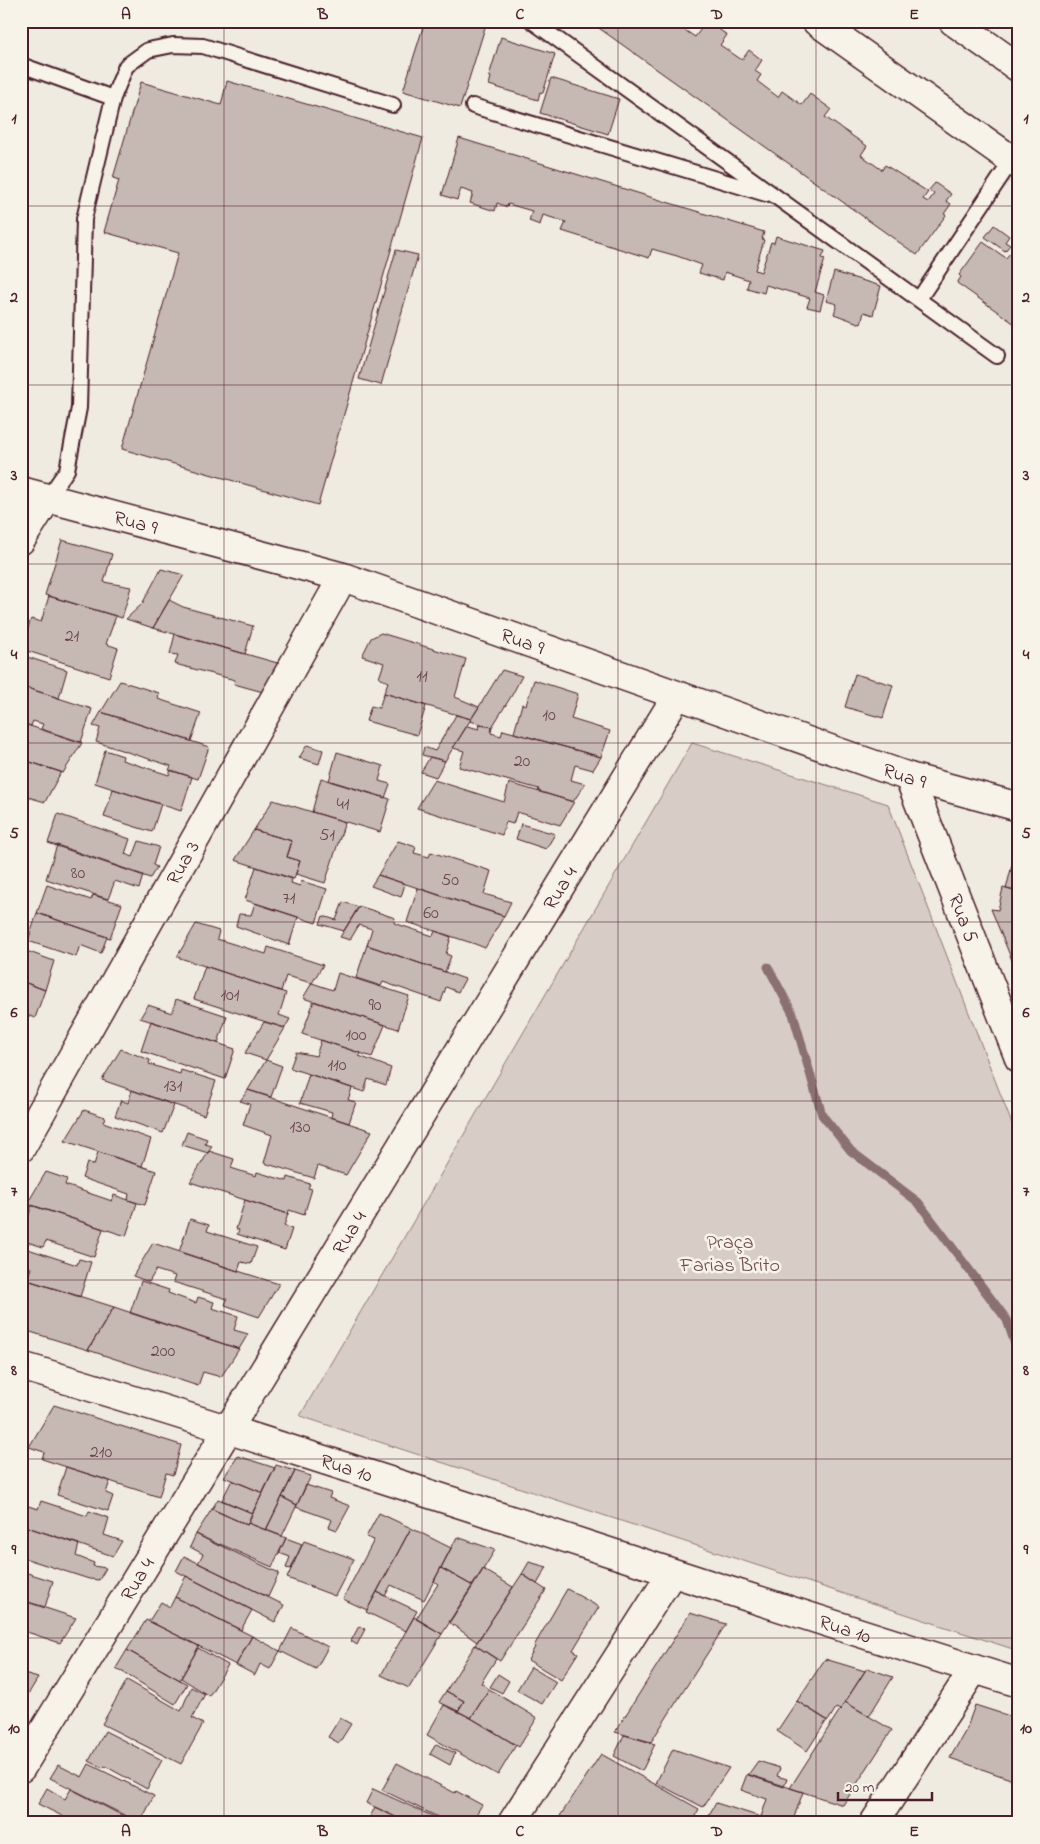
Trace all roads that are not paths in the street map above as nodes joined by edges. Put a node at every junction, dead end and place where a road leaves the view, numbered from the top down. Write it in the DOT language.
graph roads {
  1 [pos="532,21"];
  2 [pos="816,21"];
  3 [pos="953,21"];
  4 [pos="21,65"];
  5 [pos="1019,68"];
  6 [pos="113,98"];
  7 [pos="393,105"];
  8 [pos="473,106"];
  9 [pos="1015,162"];
  10 [pos="776,197"];
  11 [pos="919,299"];
  12 [pos="997,356"];
  13 [pos="21,491"];
  14 [pos="47,499"];
  15 [pos="21,540"];
  16 [pos="342,577"];
  17 [pos="676,697"];
  18 [pos="909,778"];
  19 [pos="1019,807"];
  20 [pos="1019,1058"];
  21 [pos="21,1148"];
  22 [pos="21,1366"];
  23 [pos="230,1428"];
  24 [pos="672,1574"];
  25 [pos="974,1669"];
  26 [pos="1019,1683"];
  27 [pos="21,1768"];
  28 [pos="512,1823"];
  29 [pos="874,1823"];
  1 -- 10 [label="lane"];
  2 -- 9 [label="street"];
  3 -- 5 [label="street"];
  4 -- 6 [label="lane"];
  6 -- 7 [label="lane"];
  6 -- 14 [label="lane"];
  8 -- 10 [label="lane"];
  9 -- 11 [label="lane"];
  10 -- 11 [label="lane"];
  11 -- 12 [label="lane"];
  13 -- 14 [label="street, Rua 9"];
  14 -- 15 [label="street"];
  14 -- 16 [label="street, Rua 9"];
  16 -- 17 [label="street, Rua 9"];
  16 -- 21 [label="street, Rua 3"];
  17 -- 18 [label="street, Rua 9"];
  17 -- 23 [label="street, Rua 4"];
  18 -- 19 [label="street, Rua 9"];
  18 -- 20 [label="street, Rua 5"];
  22 -- 23 [label="street, Rua 10"];
  23 -- 24 [label="street, Rua 10"];
  23 -- 27 [label="street, Rua 4"];
  24 -- 25 [label="street, Rua 10"];
  24 -- 28 [label="street"];
  25 -- 26 [label="street, Rua 10"];
  25 -- 29 [label="street"];
}
